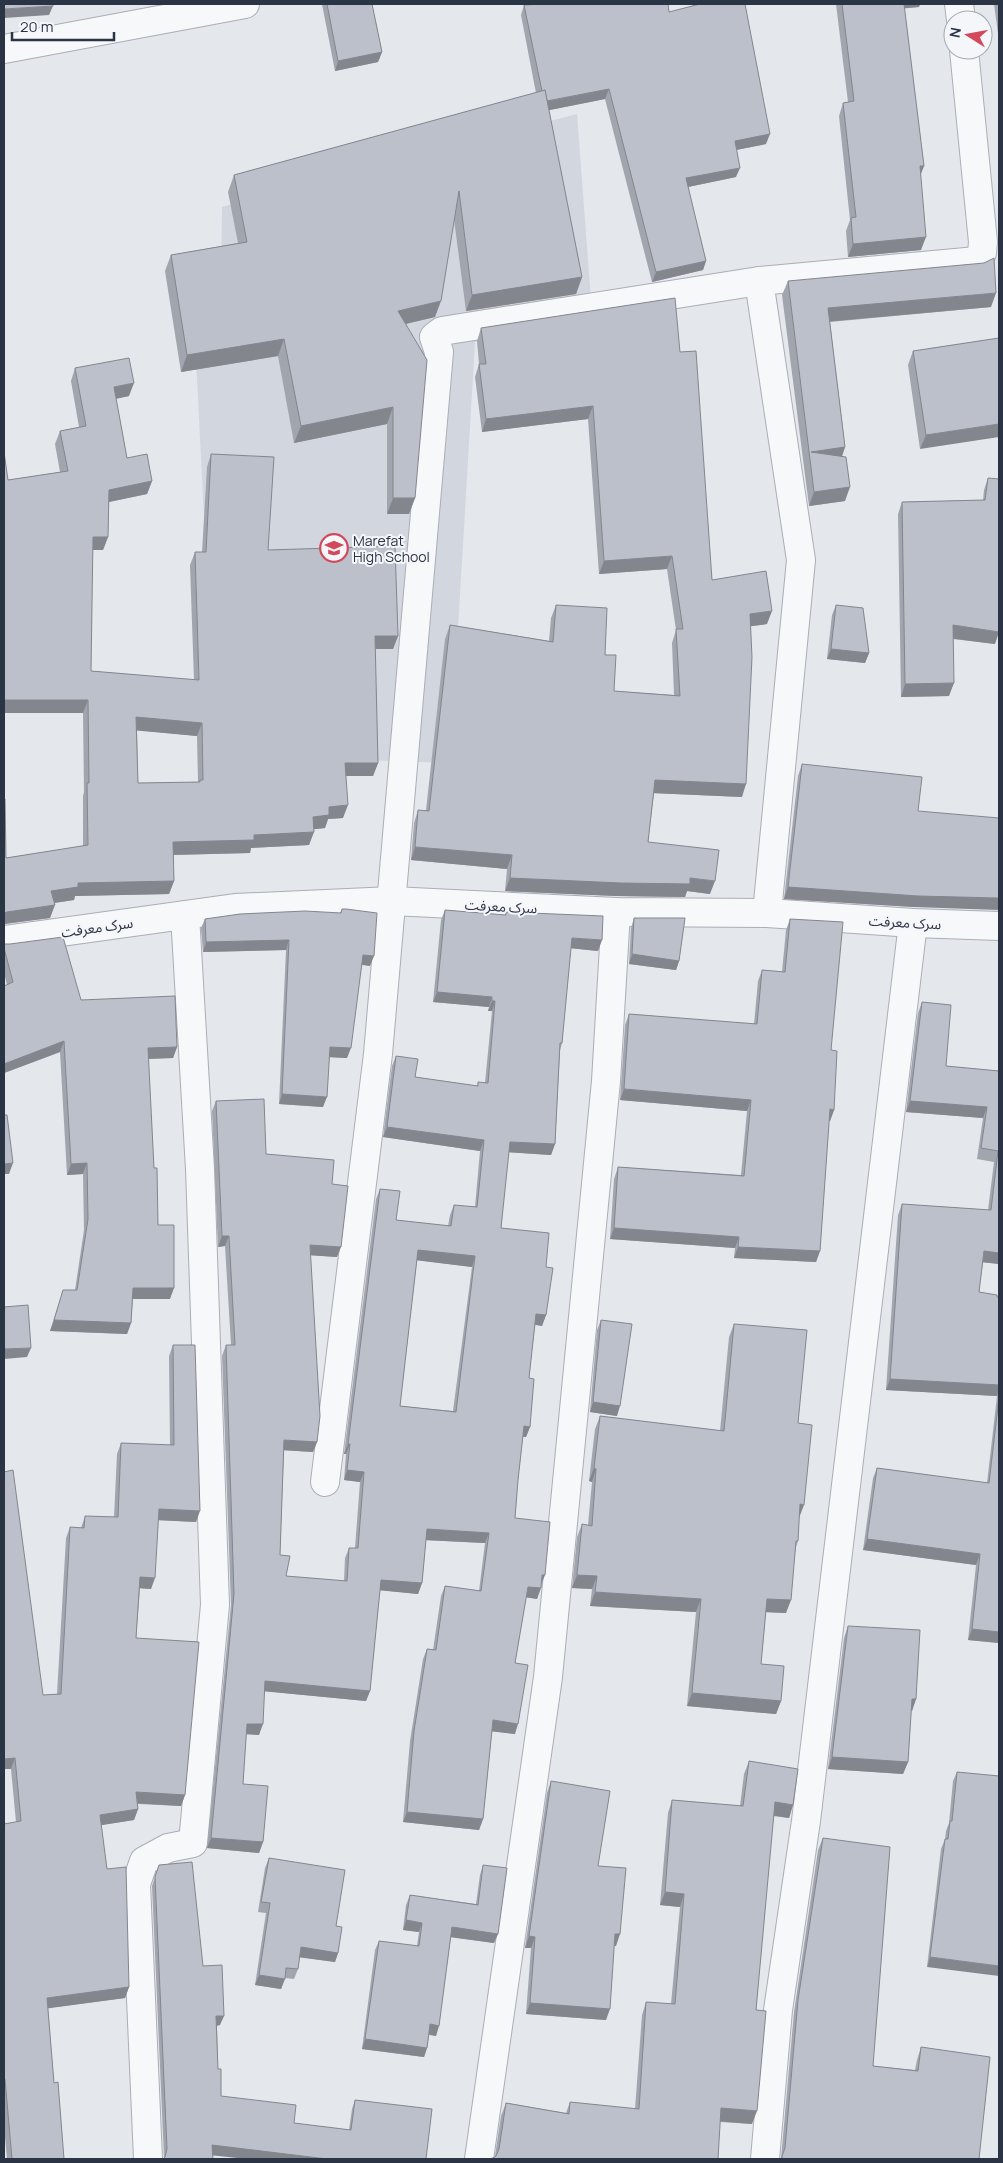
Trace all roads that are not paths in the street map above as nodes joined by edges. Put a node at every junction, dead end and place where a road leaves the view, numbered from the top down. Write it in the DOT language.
graph roads {
  1 [pos="245,4"];
  2 [pos="4,49"];
  3 [pos="965,60"];
  4 [pos="759,281"];
  5 [pos="392,901"];
  6 [pos="616,912"];
  7 [pos="767,913"];
  8 [pos="185,915"];
  9 [pos="912,924"];
  10 [pos="999,926"];
  11 [pos="4,940"];
  12 [pos="324,1482"];
  13 [pos="148,2159"];
  14 [pos="479,2159"];
  15 [pos="765,2159"];
  1 -- 2 [label="street"];
  3 -- 4 [label="street"];
  4 -- 5 [label="street"];
  4 -- 7 [label="street"];
  5 -- 6 [label="street, سرک معرفت"];
  5 -- 8 [label="street, سرک معرفت"];
  5 -- 12 [label="street"];
  6 -- 7 [label="street, سرک معرفت"];
  6 -- 14 [label="street"];
  7 -- 9 [label="street, سرک معرفت"];
  8 -- 11 [label="street, سرک معرفت"];
  8 -- 13 [label="street"];
  9 -- 10 [label="street, سرک معرفت"];
  9 -- 15 [label="street"];
}
